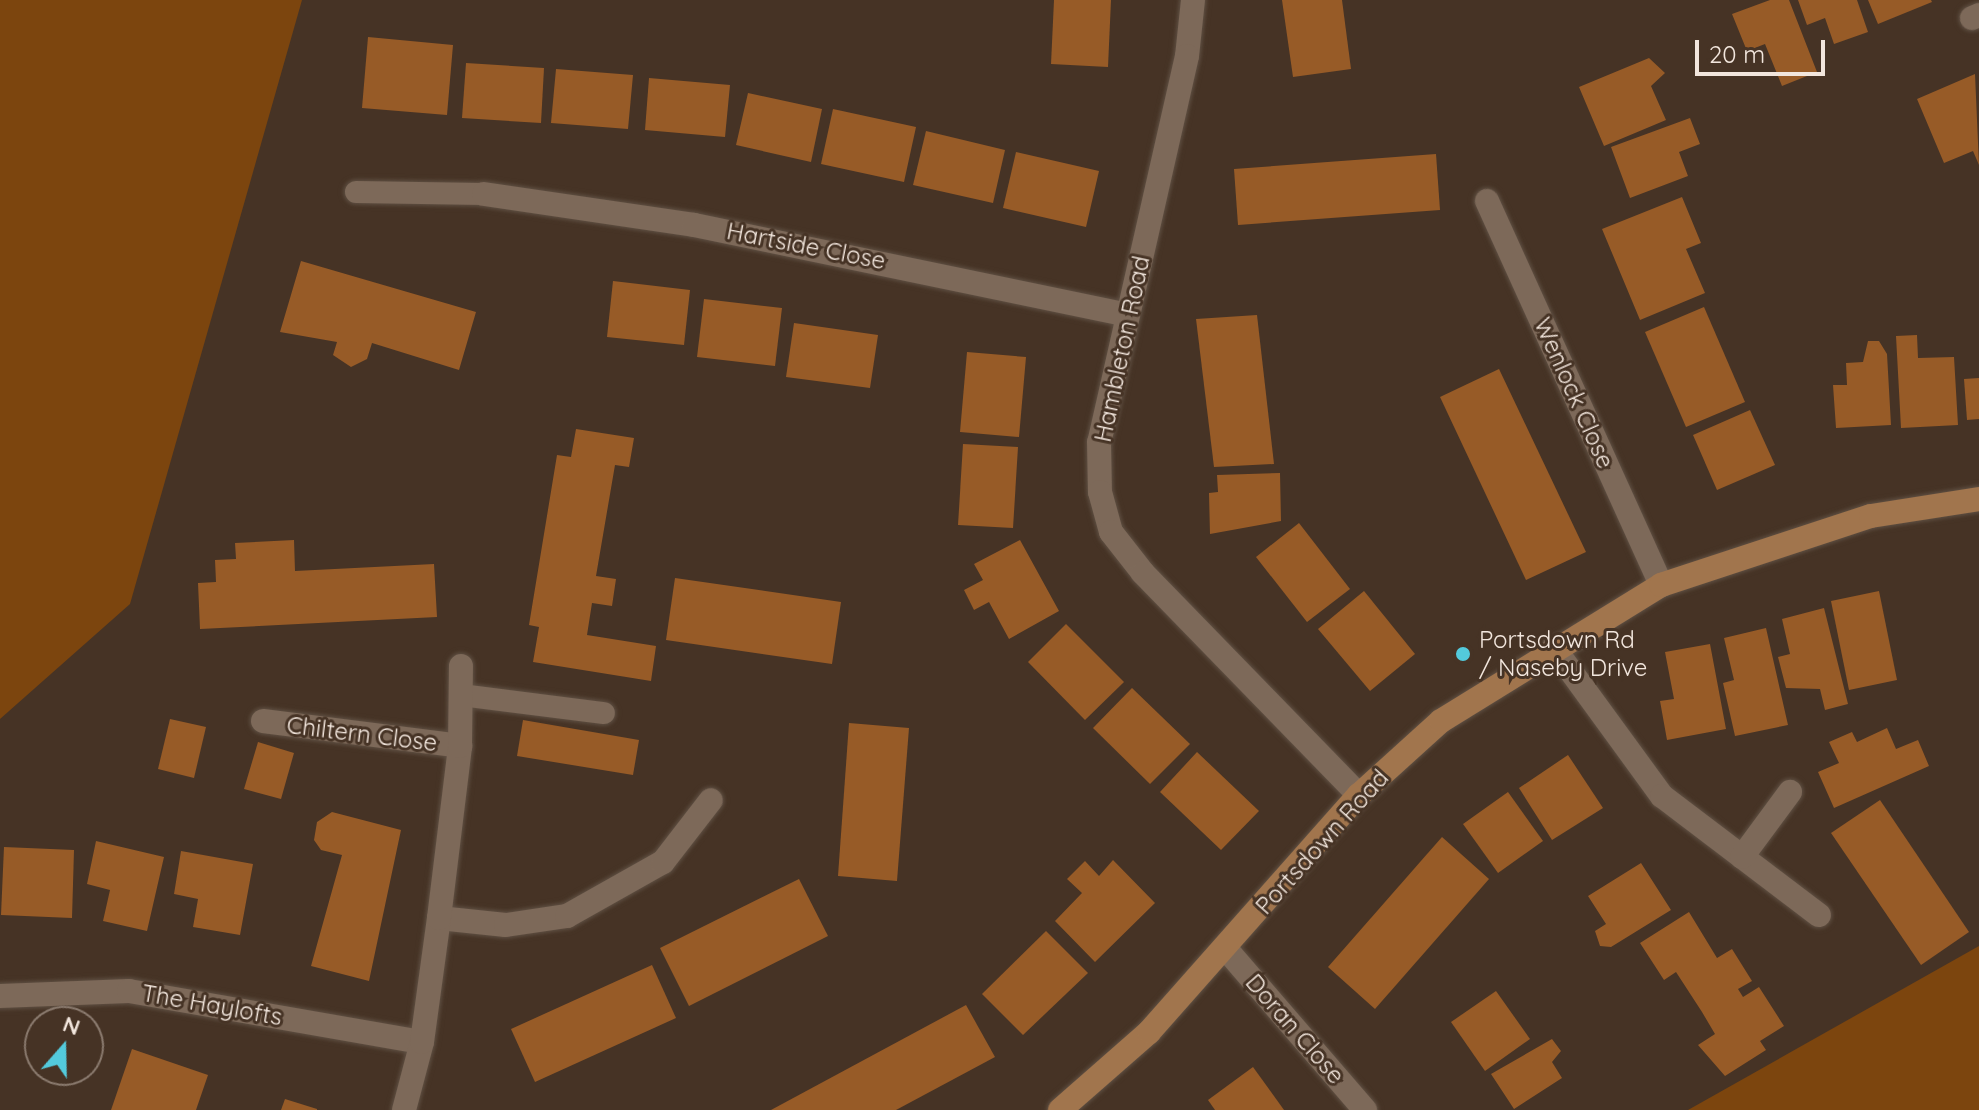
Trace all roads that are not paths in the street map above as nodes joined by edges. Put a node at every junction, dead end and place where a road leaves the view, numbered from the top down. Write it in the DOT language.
graph roads {
  1 [pos="1193,0"];
  2 [pos="356,192"];
  3 [pos="484,194"];
  4 [pos="1487,201"];
  5 [pos="1125,314"];
  6 [pos="1979,499"];
  7 [pos="1661,585"];
  8 [pos="1554,648"];
  9 [pos="461,666"];
  10 [pos="461,695"];
  11 [pos="604,713"];
  12 [pos="263,721"];
  13 [pos="460,746"];
  14 [pos="1790,792"];
  15 [pos="1359,795"];
  16 [pos="711,800"];
  17 [pos="1742,857"];
  18 [pos="1819,915"];
  19 [pos="439,918"];
  20 [pos="1226,949"];
  21 [pos="0,996"];
  22 [pos="422,1042"];
  23 [pos="404,1110"];
  24 [pos="1060,1110"];
  25 [pos="1365,1110"];
  1 -- 5 [label="street, Hambleton Road"];
  2 -- 3 [label="lane"];
  3 -- 5 [label="street, Hartside Close"];
  4 -- 7 [label="street, Wenlock Close"];
  5 -- 15 [label="street, Hambleton Road"];
  6 -- 7 [label="street, Portsdown Road"];
  7 -- 8 [label="street, Portsdown Road"];
  8 -- 15 [label="street, Portsdown Road"];
  8 -- 17 [label="street"];
  9 -- 10 [label="street, Chiltern Close"];
  10 -- 11 [label="lane"];
  10 -- 13 [label="street, Chiltern Close"];
  12 -- 13 [label="street, Chiltern Close"];
  13 -- 19 [label="street, Chiltern Close"];
  14 -- 17 [label="street"];
  15 -- 20 [label="street, Portsdown Road"];
  16 -- 19 [label="street"];
  17 -- 18 [label="street"];
  19 -- 22 [label="street, Chiltern Close"];
  20 -- 24 [label="street, Portsdown Road"];
  20 -- 25 [label="street, Doran Close"];
  21 -- 22 [label="street, The Haylofts"];
  22 -- 23 [label="street, Chiltern Close"];
}
